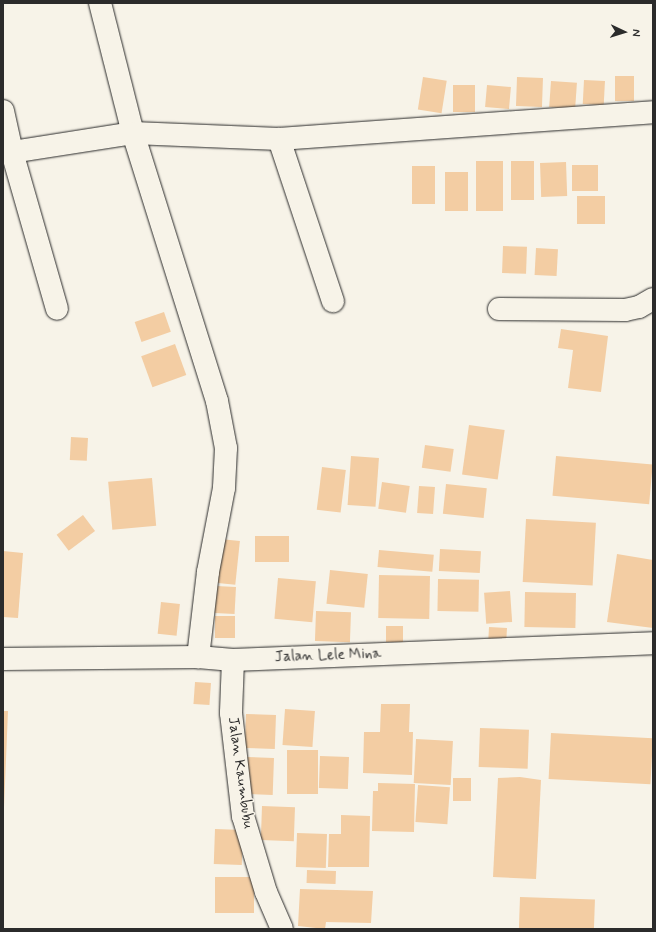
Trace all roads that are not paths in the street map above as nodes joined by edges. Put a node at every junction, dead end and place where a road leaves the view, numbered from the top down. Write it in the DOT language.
graph roads {
  1 [pos="100,3"];
  2 [pos="3,110"];
  3 [pos="653,112"];
  4 [pos="133,133"];
  5 [pos="279,139"];
  6 [pos="12,152"];
  7 [pos="653,299"];
  8 [pos="333,301"];
  9 [pos="58,309"];
  10 [pos="499,309"];
  11 [pos="653,643"];
  12 [pos="198,657"];
  13 [pos="3,660"];
  14 [pos="233,660"];
  15 [pos="282,929"];
  1 -- 4 [label="street"];
  2 -- 6 [label="street"];
  3 -- 5 [label="street"];
  4 -- 5 [label="street"];
  4 -- 6 [label="street"];
  4 -- 12 [label="street"];
  5 -- 8 [label="street"];
  6 -- 9 [label="street"];
  7 -- 10 [label="street"];
  11 -- 14 [label="street, Jalan Lele Mina"];
  12 -- 13 [label="street, Jalan Lele Mina"];
  12 -- 14 [label="street, Jalan Lele Mina"];
  14 -- 15 [label="street, Jalan Kaumbubu"];
}
